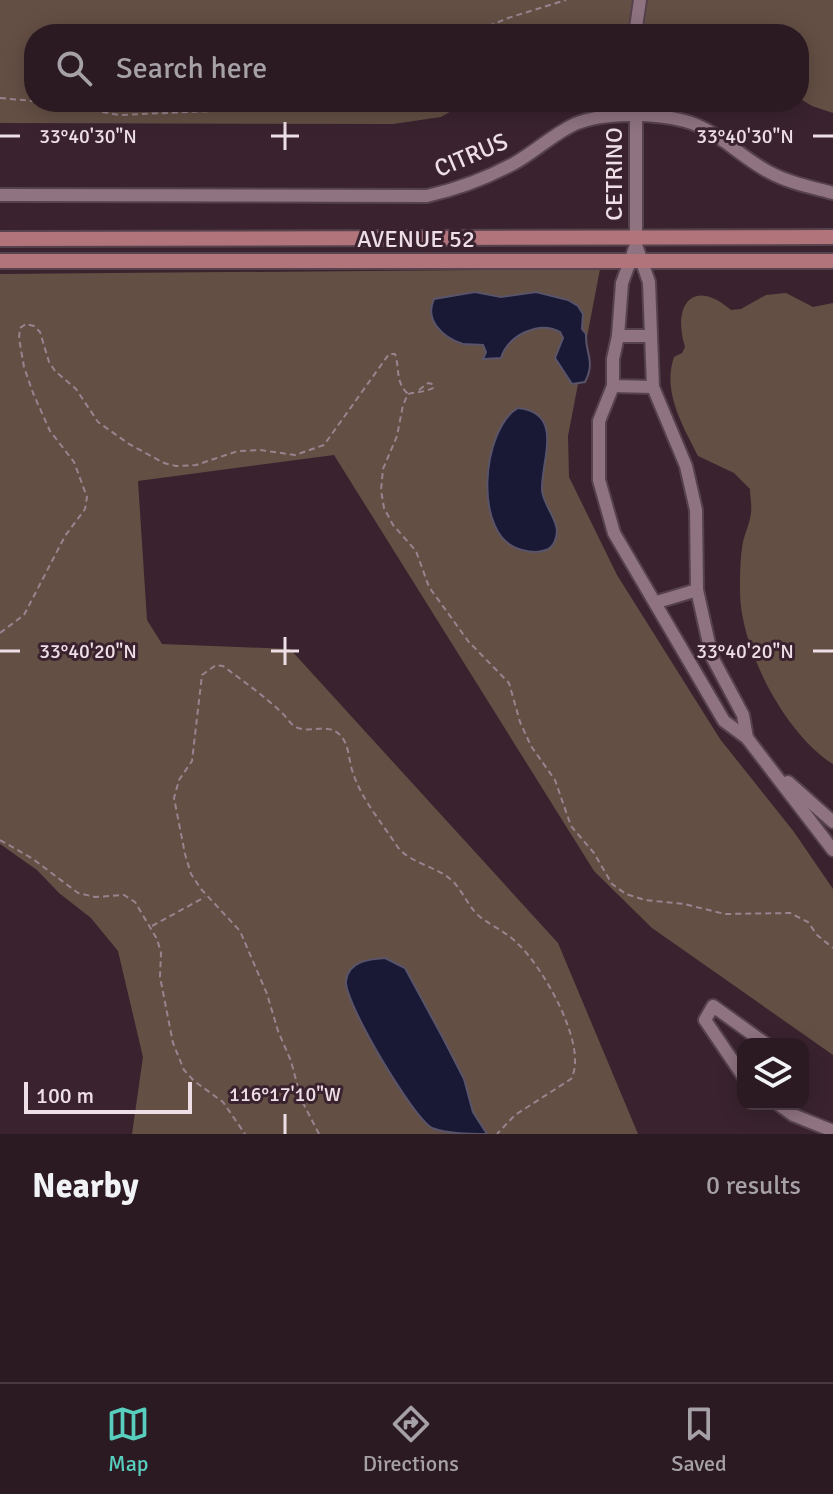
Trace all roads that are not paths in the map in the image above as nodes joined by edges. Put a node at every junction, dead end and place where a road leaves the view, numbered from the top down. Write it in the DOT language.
graph roads {
  1 [pos="640,0"];
  2 [pos="636,24"];
  3 [pos="636,112"];
  4 [pos="636,116"];
  5 [pos="833,193"];
  6 [pos="0,195"];
  7 [pos="833,237"];
  8 [pos="0,239"];
  9 [pos="636,241"];
  10 [pos="0,261"];
  11 [pos="833,261"];
  12 [pos="636,262"];
  13 [pos="618,336"];
  14 [pos="651,336"];
  15 [pos="613,386"];
  16 [pos="653,387"];
  17 [pos="697,590"];
  18 [pos="657,602"];
  19 [pos="747,738"];
  20 [pos="759,756"];
  21 [pos="833,822"];
  22 [pos="833,850"];
  23 [pos="758,1038"];
  24 [pos="737,1067"];
  25 [pos="786,1110"];
  26 [pos="833,1131"];
  1 -- 2 [label="street"];
  3 -- 4 [label="street, CETRINO"];
  4 -- 5 [label="street, CITRUS"];
  4 -- 6 [label="street, CITRUS"];
  4 -- 9 [label="street, CETRINO"];
  7 -- 9 [label="main road, AVENUE 52"];
  8 -- 9 [label="main road, AVENUE 52"];
  9 -- 12 [label="street, CETRINO"];
  10 -- 12 [label="main road, AVENUE 52"];
  11 -- 12 [label="main road, AVENUE 52"];
  12 -- 13 [label="street, CETRINO"];
  12 -- 14 [label="street"];
  13 -- 14 [label="street"];
  13 -- 15 [label="street, CETRINO"];
  14 -- 16 [label="street"];
  15 -- 16 [label="street"];
  15 -- 18 [label="street, CETRINO"];
  16 -- 17 [label="street"];
  17 -- 18 [label="street"];
  17 -- 19 [label="street"];
  18 -- 19 [label="street, CETRINO"];
  19 -- 20 [label="street"];
  20 -- 21 [label="street"];
  20 -- 22 [label="street"];
  23 -- 24 [label="street"];
  25 -- 26 [label="street"];
}
